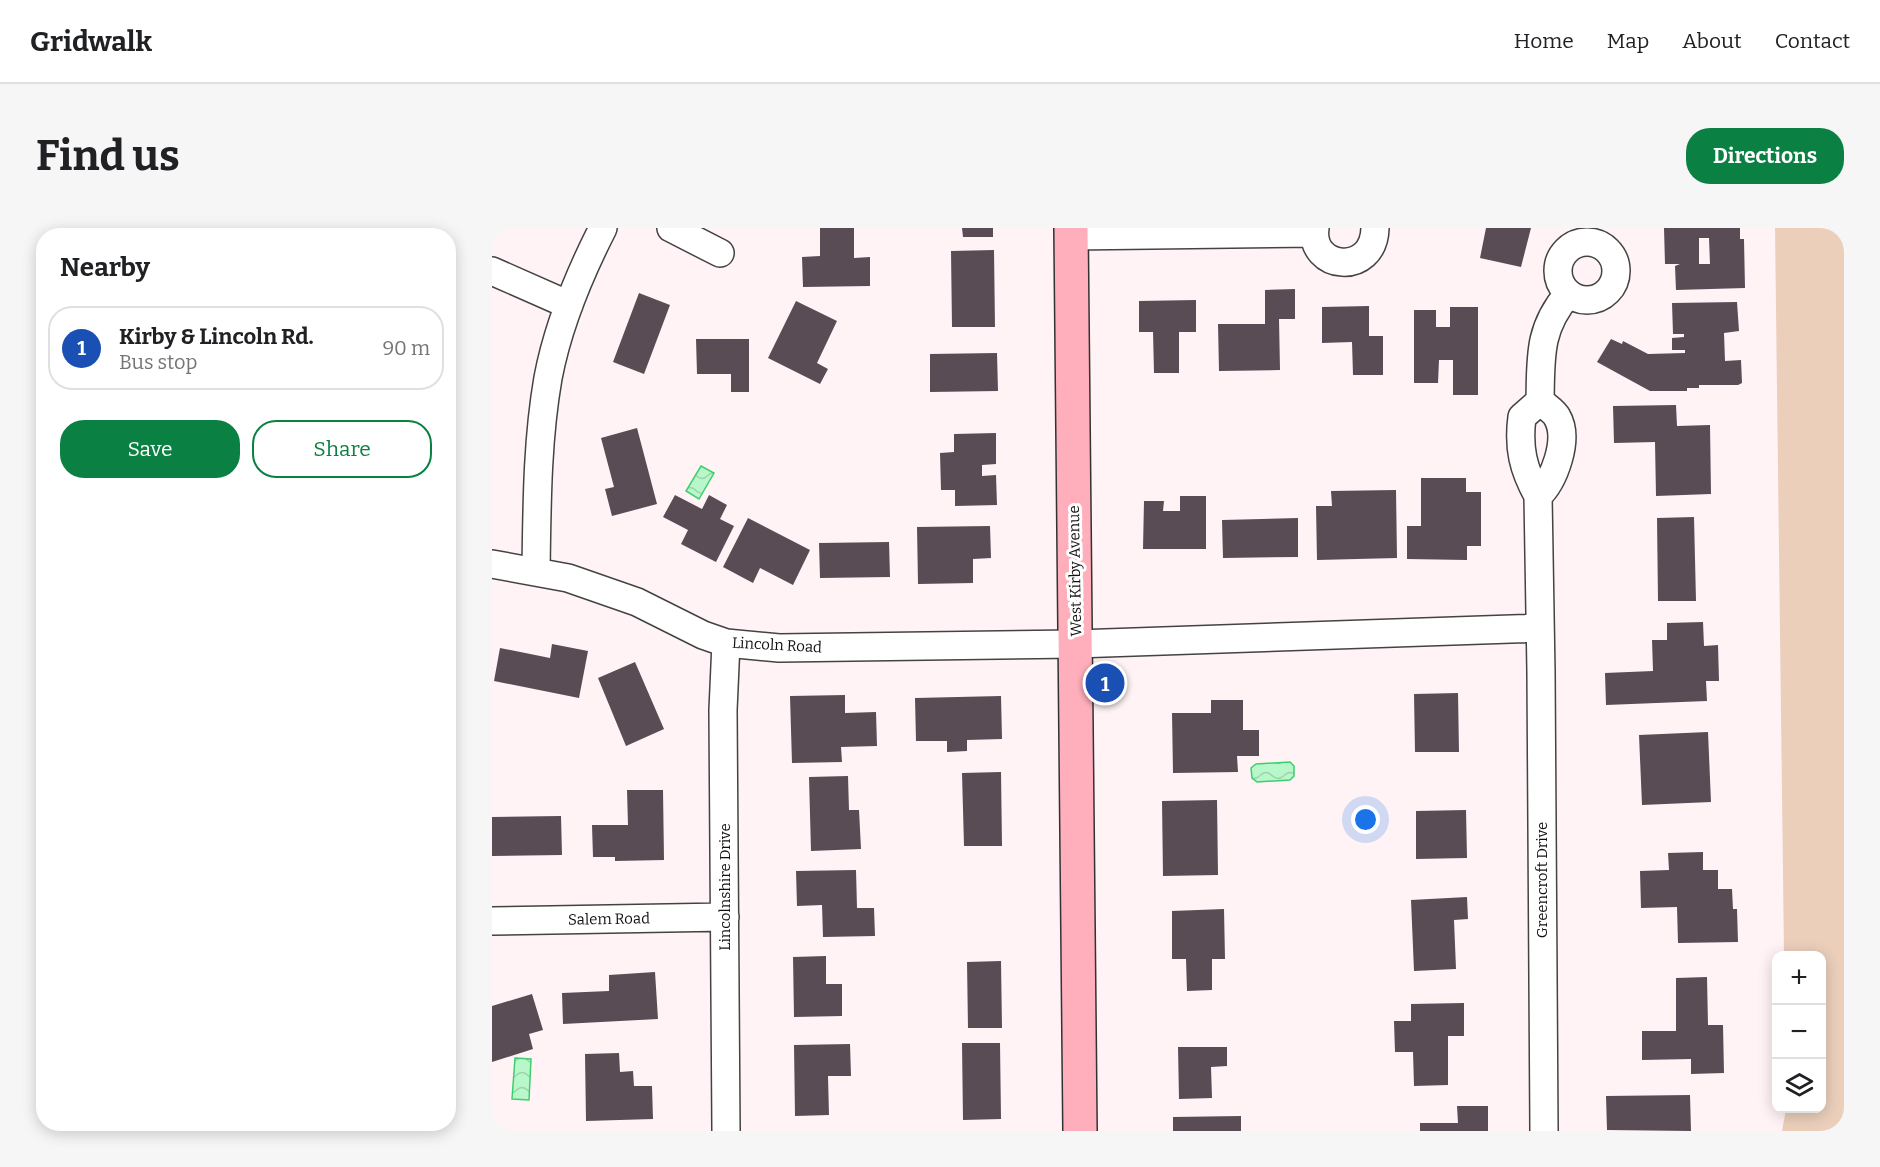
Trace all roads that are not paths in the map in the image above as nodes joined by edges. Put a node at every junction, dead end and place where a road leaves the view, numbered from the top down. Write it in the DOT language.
graph roads {
  1 [pos="603,228"];
  2 [pos="671,228"];
  3 [pos="1375,228"];
  4 [pos="1314,231"];
  5 [pos="1071,232"];
  6 [pos="720,253"];
  7 [pos="492,271"];
  8 [pos="1568,294"];
  9 [pos="569,305"];
  10 [pos="1540,401"];
  11 [pos="1538,496"];
  12 [pos="492,564"];
  13 [pos="536,570"];
  14 [pos="1540,628"];
  15 [pos="726,643"];
  16 [pos="1076,644"];
  17 [pos="725,917"];
  18 [pos="492,921"];
  19 [pos="726,1131"];
  20 [pos="1080,1131"];
  21 [pos="1544,1131"];
  1 -- 9 [label="street"];
  2 -- 6 [label="street"];
  3 -- 4 [label="street"];
  4 -- 5 [label="street"];
  5 -- 16 [label="main road, West Kirby Avenue"];
  7 -- 9 [label="street"];
  8 -- 10 [label="street"];
  9 -- 13 [label="street"];
  10 -- 11 [label="street, Greencroft Drive"];
  10 -- 11 [label="street, Greencroft Drive"];
  11 -- 14 [label="street, Greencroft Drive"];
  12 -- 13 [label="street, Lincoln Road"];
  13 -- 15 [label="street, Lincoln Road"];
  14 -- 16 [label="street"];
  14 -- 21 [label="street, Greencroft Drive"];
  15 -- 16 [label="street, Lincoln Road"];
  15 -- 17 [label="street, Lincolnshire Drive"];
  16 -- 20 [label="main road, West Kirby Avenue"];
  17 -- 18 [label="street, Salem Road"];
  17 -- 19 [label="street, Lincolnshire Drive"];
}
